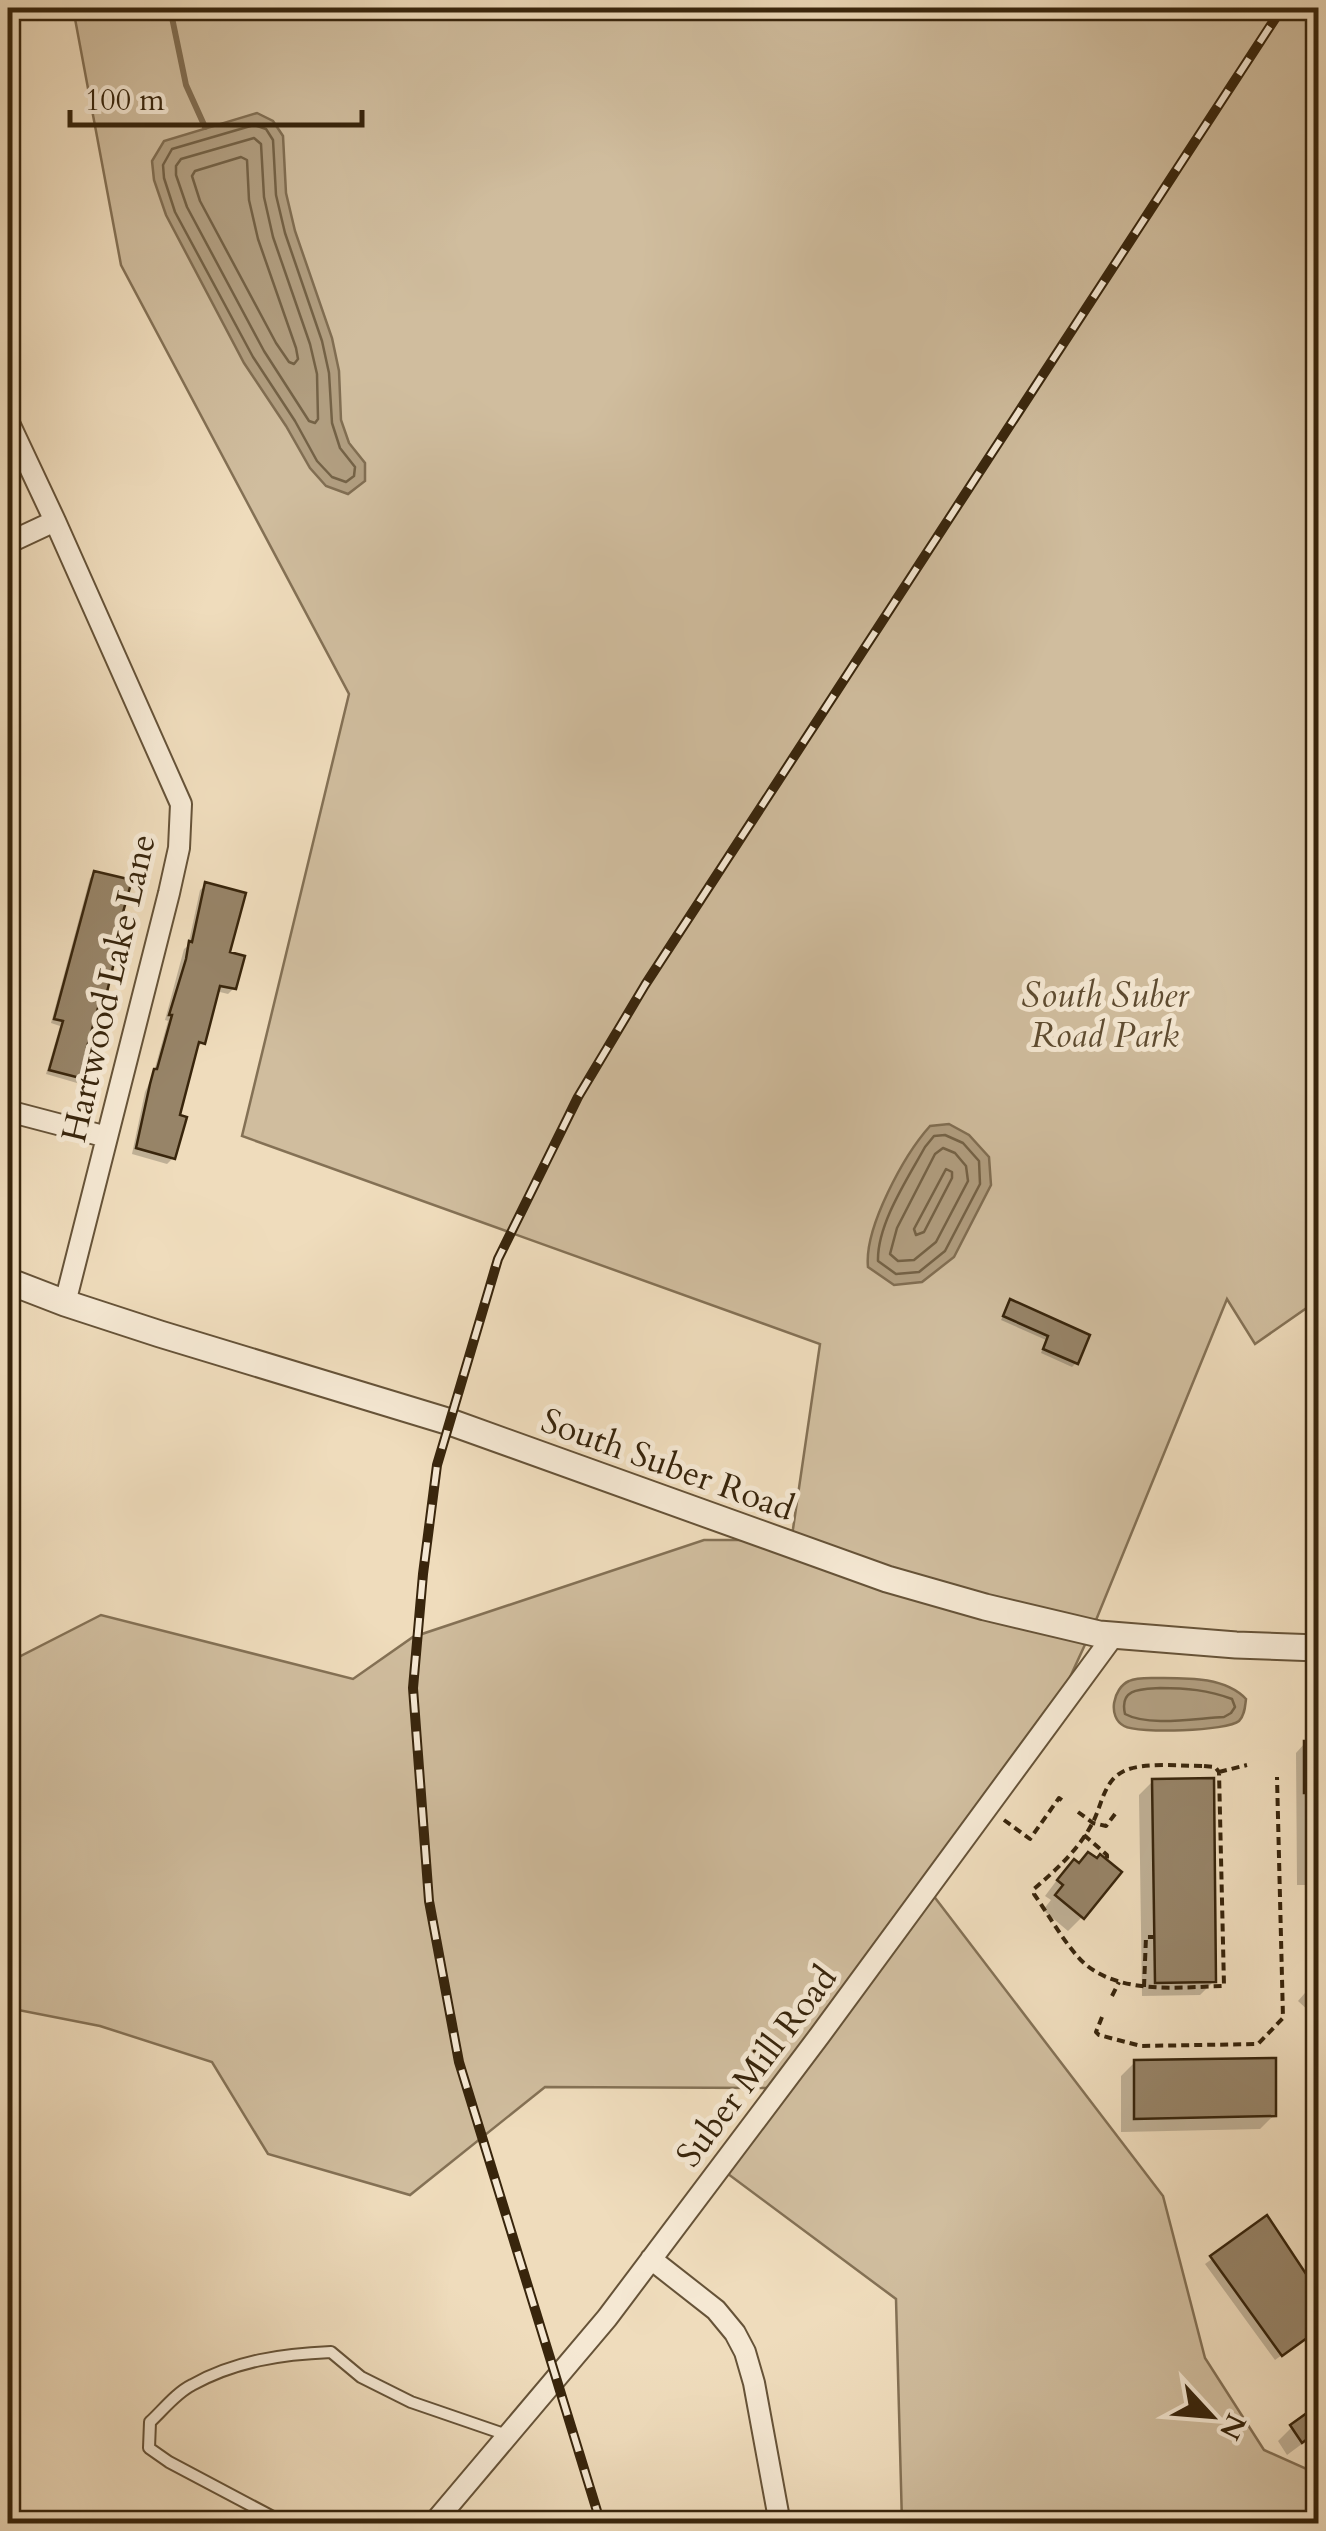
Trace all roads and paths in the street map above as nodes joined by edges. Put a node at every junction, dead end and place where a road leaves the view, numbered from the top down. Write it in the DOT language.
graph roads {
  1 [pos="8,420"];
  2 [pos="55,522"];
  3 [pos="8,543"];
  4 [pos="8,1111"];
  5 [pos="108,1137"];
  6 [pos="8,1282"];
  7 [pos="65,1303"];
  8 [pos="1114,1634"];
  9 [pos="1318,1648"];
  10 [pos="1246,1766"];
  11 [pos="1219,1772"];
  12 [pos="1277,1778"];
  13 [pos="1063,1801"];
  14 [pos="1118,1810"];
  15 [pos="1078,1812"];
  16 [pos="1004,1820"];
  17 [pos="1093,1823"];
  18 [pos="1084,1835"];
  19 [pos="1108,1860"];
  20 [pos="1154,1937"];
  21 [pos="1120,1981"];
  22 [pos="1144,1986"];
  23 [pos="1112,1996"];
  24 [pos="1102,2016"];
  25 [pos="651,2259"];
  26 [pos="507,2435"];
  27 [pos="286,2524"];
  28 [pos="433,2524"];
  29 [pos="780,2524"];
  1 -- 2 [label="street, Hartwood Lake Lane"];
  2 -- 3 [label="street"];
  2 -- 5 [label="street, Hartwood Lake Lane"];
  4 -- 5 [label="street"];
  5 -- 7 [label="street, Hartwood Lake Lane"];
  6 -- 7 [label="street, South Suber Road"];
  7 -- 8 [label="street, South Suber Road"];
  8 -- 9 [label="street, South Suber Road"];
  8 -- 25 [label="street, Suber Mill Road"];
  10 -- 11 [label="path"];
  11 -- 17 [label="path"];
  11 -- 22 [label="path"];
  12 -- 24 [label="path"];
  13 -- 16 [label="path"];
  14 -- 17 [label="path"];
  15 -- 17 [label="path"];
  17 -- 18 [label="path"];
  18 -- 19 [label="path"];
  18 -- 21 [label="path"];
  20 -- 22 [label="path"];
  21 -- 22 [label="path"];
  21 -- 23 [label="path"];
  25 -- 26 [label="street, Suber Mill Road"];
  25 -- 29 [label="street"];
  26 -- 27 [label="lane"];
  26 -- 28 [label="street, Suber Mill Road"];
}
